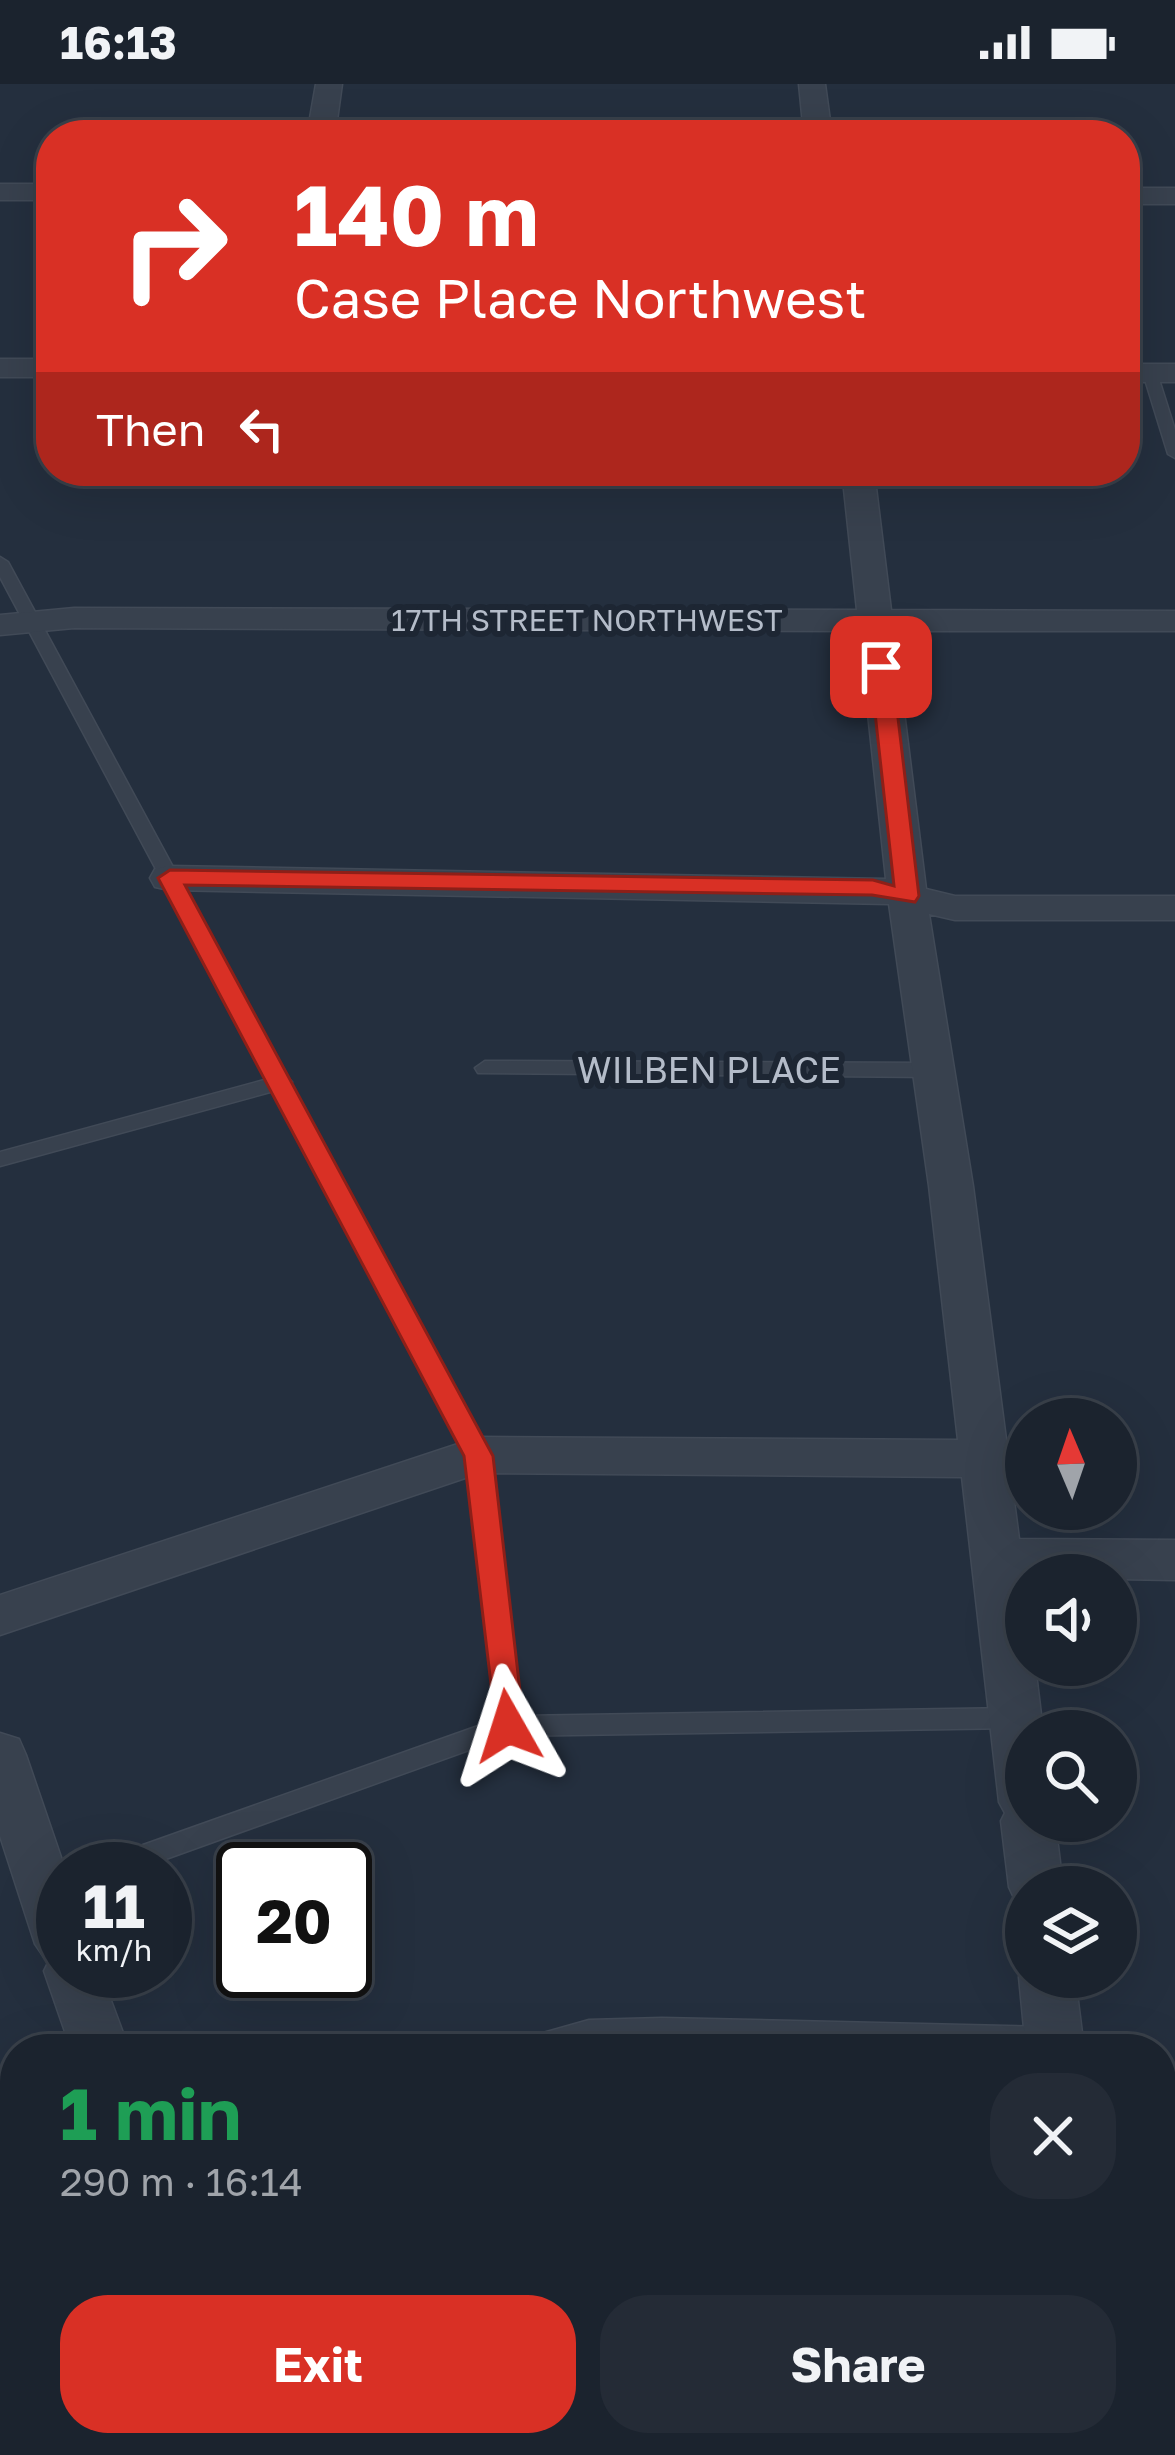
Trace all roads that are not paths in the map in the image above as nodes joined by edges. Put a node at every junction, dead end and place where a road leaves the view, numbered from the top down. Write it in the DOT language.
graph roads {
  1 [pos="329,84"];
  2 [pos="812,84"];
  3 [pos="323,120"];
  4 [pos="816,120"];
  5 [pos="0,192"];
  6 [pos="36,192"];
  7 [pos="1140,196"];
  8 [pos="1175,196"];
  9 [pos="0,368"];
  10 [pos="36,368"];
  11 [pos="1150,373"];
  12 [pos="1175,454"];
  13 [pos="859,486"];
  14 [pos="0,562"];
  15 [pos="875,621"];
  16 [pos="1175,621"];
  17 [pos="15,623"];
  18 [pos="170,878"];
  19 [pos="907,896"];
  20 [pos="1175,908"];
  21 [pos="485,1068"];
  22 [pos="934,1070"];
  23 [pos="282,1082"];
  24 [pos="0,1159"];
  25 [pos="479,1456"];
  26 [pos="985,1459"];
  27 [pos="997,1559"];
  28 [pos="1175,1560"];
  29 [pos="0,1616"];
  30 [pos="1015,1710"];
  31 [pos="1005,1718"];
  32 [pos="508,1726"];
  33 [pos="0,1755"];
  34 [pos="183,1842"];
  35 [pos="36,1844"];
  36 [pos="82,1998"];
  37 [pos="1050,1998"];
  38 [pos="95,2034"];
  39 [pos="582,2034"];
  40 [pos="774,2034"];
  41 [pos="1054,2034"];
  1 -- 3 [label="street"];
  2 -- 4 [label="street"];
  5 -- 6 [label="street"];
  7 -- 8 [label="street"];
  9 -- 10 [label="street"];
  11 -- 12 [label="lane"];
  13 -- 15 [label="street"];
  14 -- 17 [label="lane"];
  15 -- 16 [label="street, 17TH STREET NORTHWEST"];
  15 -- 17 [label="street, 17TH STREET NORTHWEST"];
  15 -- 19 [label="street"];
  17 -- 18 [label="lane"];
  18 -- 19 [label="street"];
  18 -- 23 [label="lane"];
  19 -- 20 [label="street"];
  19 -- 22 [label="street"];
  21 -- 22 [label="lane, WILBEN PLACE"];
  22 -- 26 [label="street"];
  23 -- 24 [label="lane"];
  23 -- 25 [label="lane"];
  25 -- 26 [label="street"];
  25 -- 29 [label="street"];
  25 -- 32 [label="lane"];
  26 -- 27 [label="street"];
  27 -- 28 [label="street"];
  27 -- 30 [label="street"];
  31 -- 32 [label="lane"];
  32 -- 34 [label="lane"];
  33 -- 35 [label="street"];
  36 -- 38 [label="street"];
  37 -- 41 [label="street"];
  39 -- 40 [label="lane"];
}
